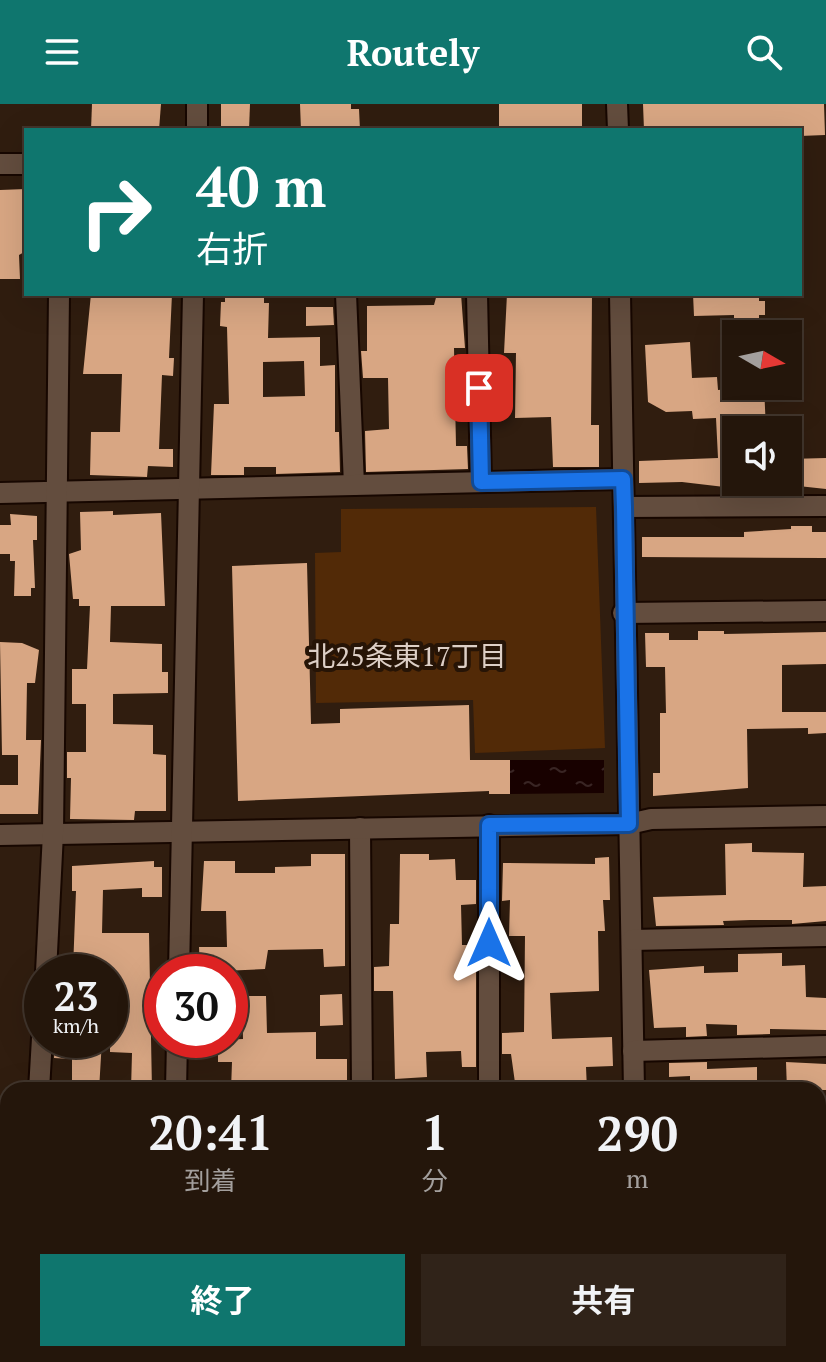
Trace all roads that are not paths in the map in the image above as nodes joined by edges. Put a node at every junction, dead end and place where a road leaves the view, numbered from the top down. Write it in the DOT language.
graph roads {
  1 [pos="197,104"];
  2 [pos="617,104"];
  3 [pos="197,128"];
  4 [pos="618,128"];
  5 [pos="0,164"];
  6 [pos="24,164"];
  7 [pos="59,296"];
  8 [pos="193,296"];
  9 [pos="346,296"];
  10 [pos="477,296"];
  11 [pos="620,296"];
  12 [pos="623,479"];
  13 [pos="481,482"];
  14 [pos="354,485"];
  15 [pos="188,488"];
  16 [pos="56,491"];
  17 [pos="0,493"];
  18 [pos="826,506"];
  19 [pos="624,507"];
  20 [pos="826,611"];
  21 [pos="623,613"];
  22 [pos="826,816"];
  23 [pos="629,824"];
  24 [pos="489,825"];
  25 [pos="360,828"];
  26 [pos="183,832"];
  27 [pos="53,833"];
  28 [pos="0,835"];
  29 [pos="826,936"];
  30 [pos="632,940"];
  31 [pos="47,954"];
  32 [pos="180,954"];
  33 [pos="826,1046"];
  34 [pos="633,1051"];
  35 [pos="41,1058"];
  36 [pos="177,1058"];
  37 [pos="39,1082"];
  38 [pos="176,1082"];
  39 [pos="362,1082"];
  40 [pos="489,1082"];
  41 [pos="634,1082"];
  1 -- 3 [label="street"];
  2 -- 4 [label="street"];
  5 -- 6 [label="street"];
  7 -- 16 [label="street"];
  8 -- 15 [label="street"];
  9 -- 14 [label="street"];
  10 -- 13 [label="street"];
  11 -- 12 [label="street"];
  12 -- 13 [label="street"];
  12 -- 19 [label="street"];
  13 -- 14 [label="street"];
  14 -- 15 [label="street"];
  15 -- 16 [label="street"];
  15 -- 26 [label="street"];
  16 -- 17 [label="street"];
  16 -- 27 [label="street"];
  18 -- 19 [label="street"];
  19 -- 21 [label="street"];
  20 -- 21 [label="street"];
  21 -- 23 [label="street"];
  22 -- 23 [label="street"];
  23 -- 24 [label="street"];
  23 -- 30 [label="street"];
  24 -- 25 [label="street"];
  24 -- 40 [label="street"];
  25 -- 26 [label="street"];
  25 -- 39 [label="street"];
  26 -- 27 [label="street"];
  26 -- 32 [label="street"];
  27 -- 28 [label="street"];
  27 -- 31 [label="street"];
  29 -- 30 [label="street"];
  30 -- 34 [label="street"];
  33 -- 34 [label="street"];
  34 -- 41 [label="street"];
  35 -- 37 [label="street"];
  36 -- 38 [label="street"];
}
